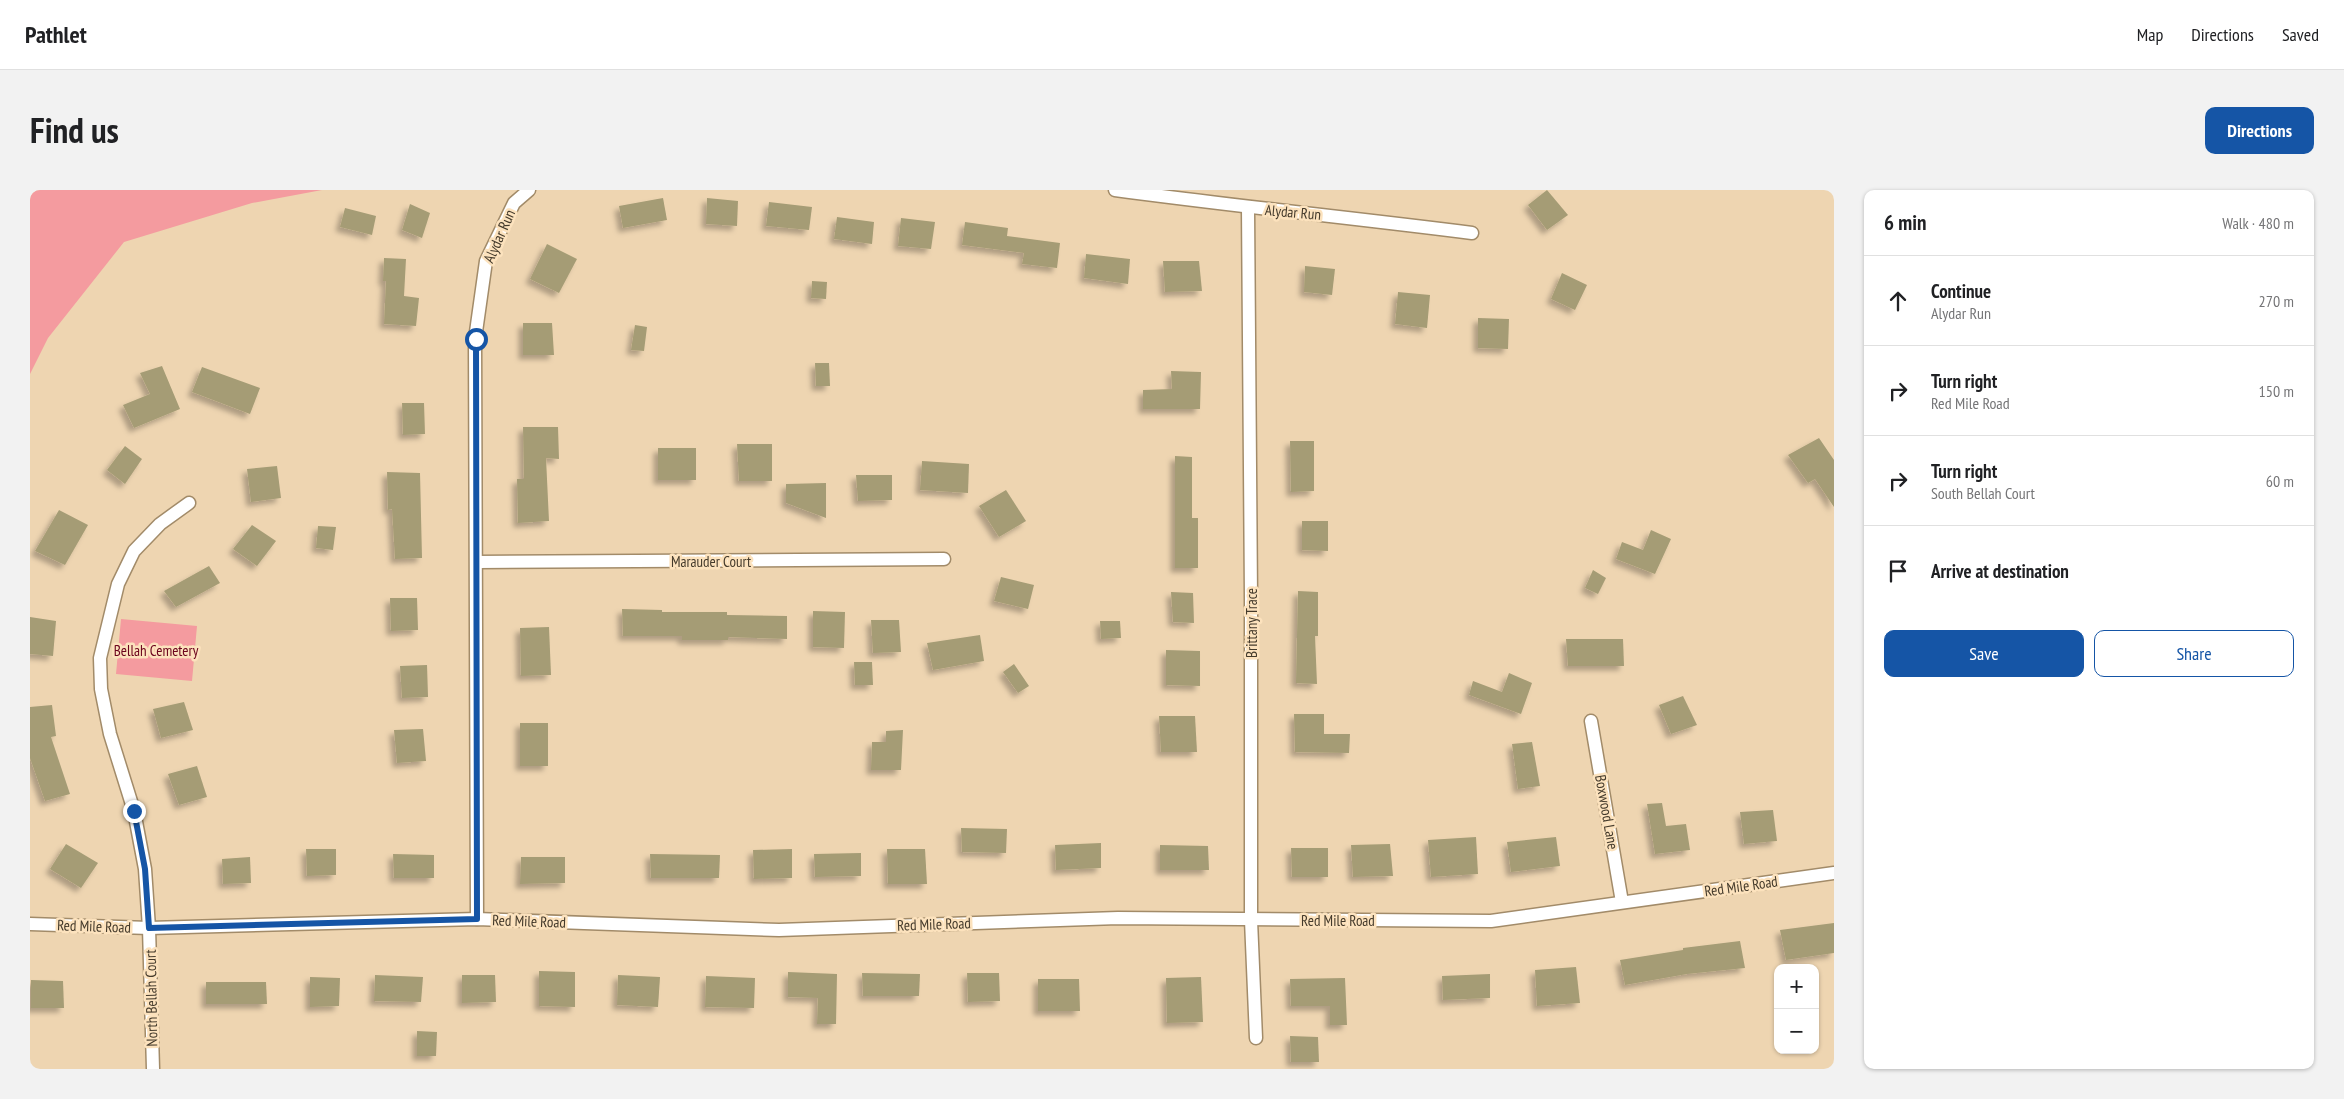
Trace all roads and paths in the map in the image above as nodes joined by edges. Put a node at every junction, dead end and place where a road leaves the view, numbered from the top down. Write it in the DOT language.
graph roads {
  1 [pos="529,190"];
  2 [pos="1115,190"];
  3 [pos="1248,208"];
  4 [pos="1472,233"];
  5 [pos="189,503"];
  6 [pos="944,559"];
  7 [pos="478,562"];
  8 [pos="1591,721"];
  9 [pos="1834,873"];
  10 [pos="1622,902"];
  11 [pos="477,919"];
  12 [pos="1251,920"];
  13 [pos="30,924"];
  14 [pos="149,928"];
  15 [pos="1256,1038"];
  16 [pos="152,1069"];
  1 -- 7 [label="street, Alydar Run"];
  2 -- 3 [label="street, Alydar Run"];
  3 -- 4 [label="street, Alydar Run"];
  3 -- 12 [label="street, Brittany Trace"];
  5 -- 14 [label="street, North Bellah Court"];
  6 -- 7 [label="street, Marauder Court"];
  7 -- 11 [label="street, Alydar Run"];
  8 -- 10 [label="street, Boxwood Lane"];
  9 -- 10 [label="street, Red Mile Road"];
  10 -- 12 [label="street, Red Mile Road"];
  11 -- 12 [label="street, Red Mile Road"];
  11 -- 14 [label="street, Red Mile Road"];
  12 -- 15 [label="street, Brittany Trace"];
  13 -- 14 [label="street, Red Mile Road"];
  14 -- 16 [label="street, North Bellah Court"];
}
